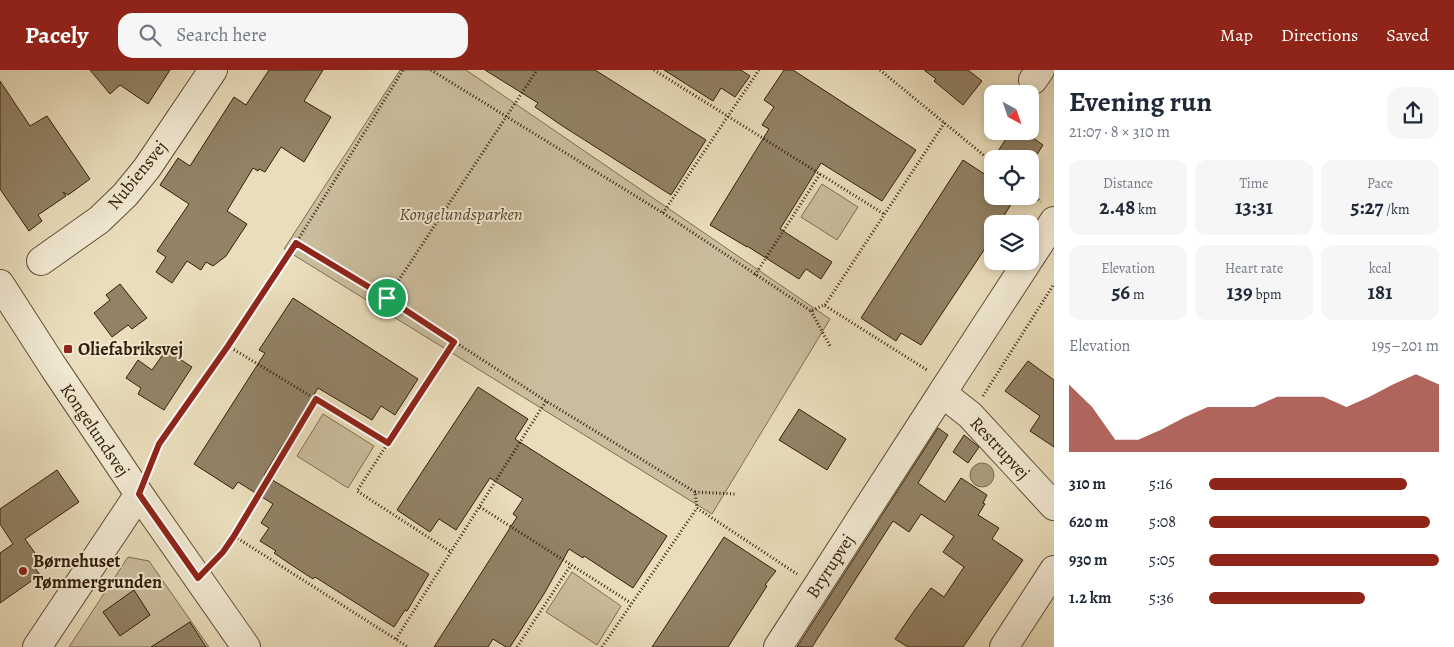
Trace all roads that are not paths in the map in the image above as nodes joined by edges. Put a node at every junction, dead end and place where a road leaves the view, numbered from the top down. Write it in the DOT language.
graph roads {
  1 [pos="213,70"];
  2 [pos="1054,221"];
  3 [pos="1039,244"];
  4 [pos="41,262"];
  5 [pos="1022,270"];
  6 [pos="0,284"];
  7 [pos="942,393"];
  8 [pos="139,494"];
  9 [pos="1054,506"];
  10 [pos="1054,570"];
  11 [pos="37,647"];
  12 [pos="246,647"];
  13 [pos="778,647"];
  14 [pos="1004,647"];
  1 -- 4 [label="street, Nubiensvej"];
  2 -- 3 [label="street"];
  5 -- 7 [label="street"];
  6 -- 8 [label="street, Kongelundsvej"];
  7 -- 9 [label="street, Restrupvej"];
  7 -- 13 [label="street, Bryrupvej"];
  8 -- 11 [label="street"];
  8 -- 12 [label="street, Kongelundsvej"];
  10 -- 14 [label="street"];
}
